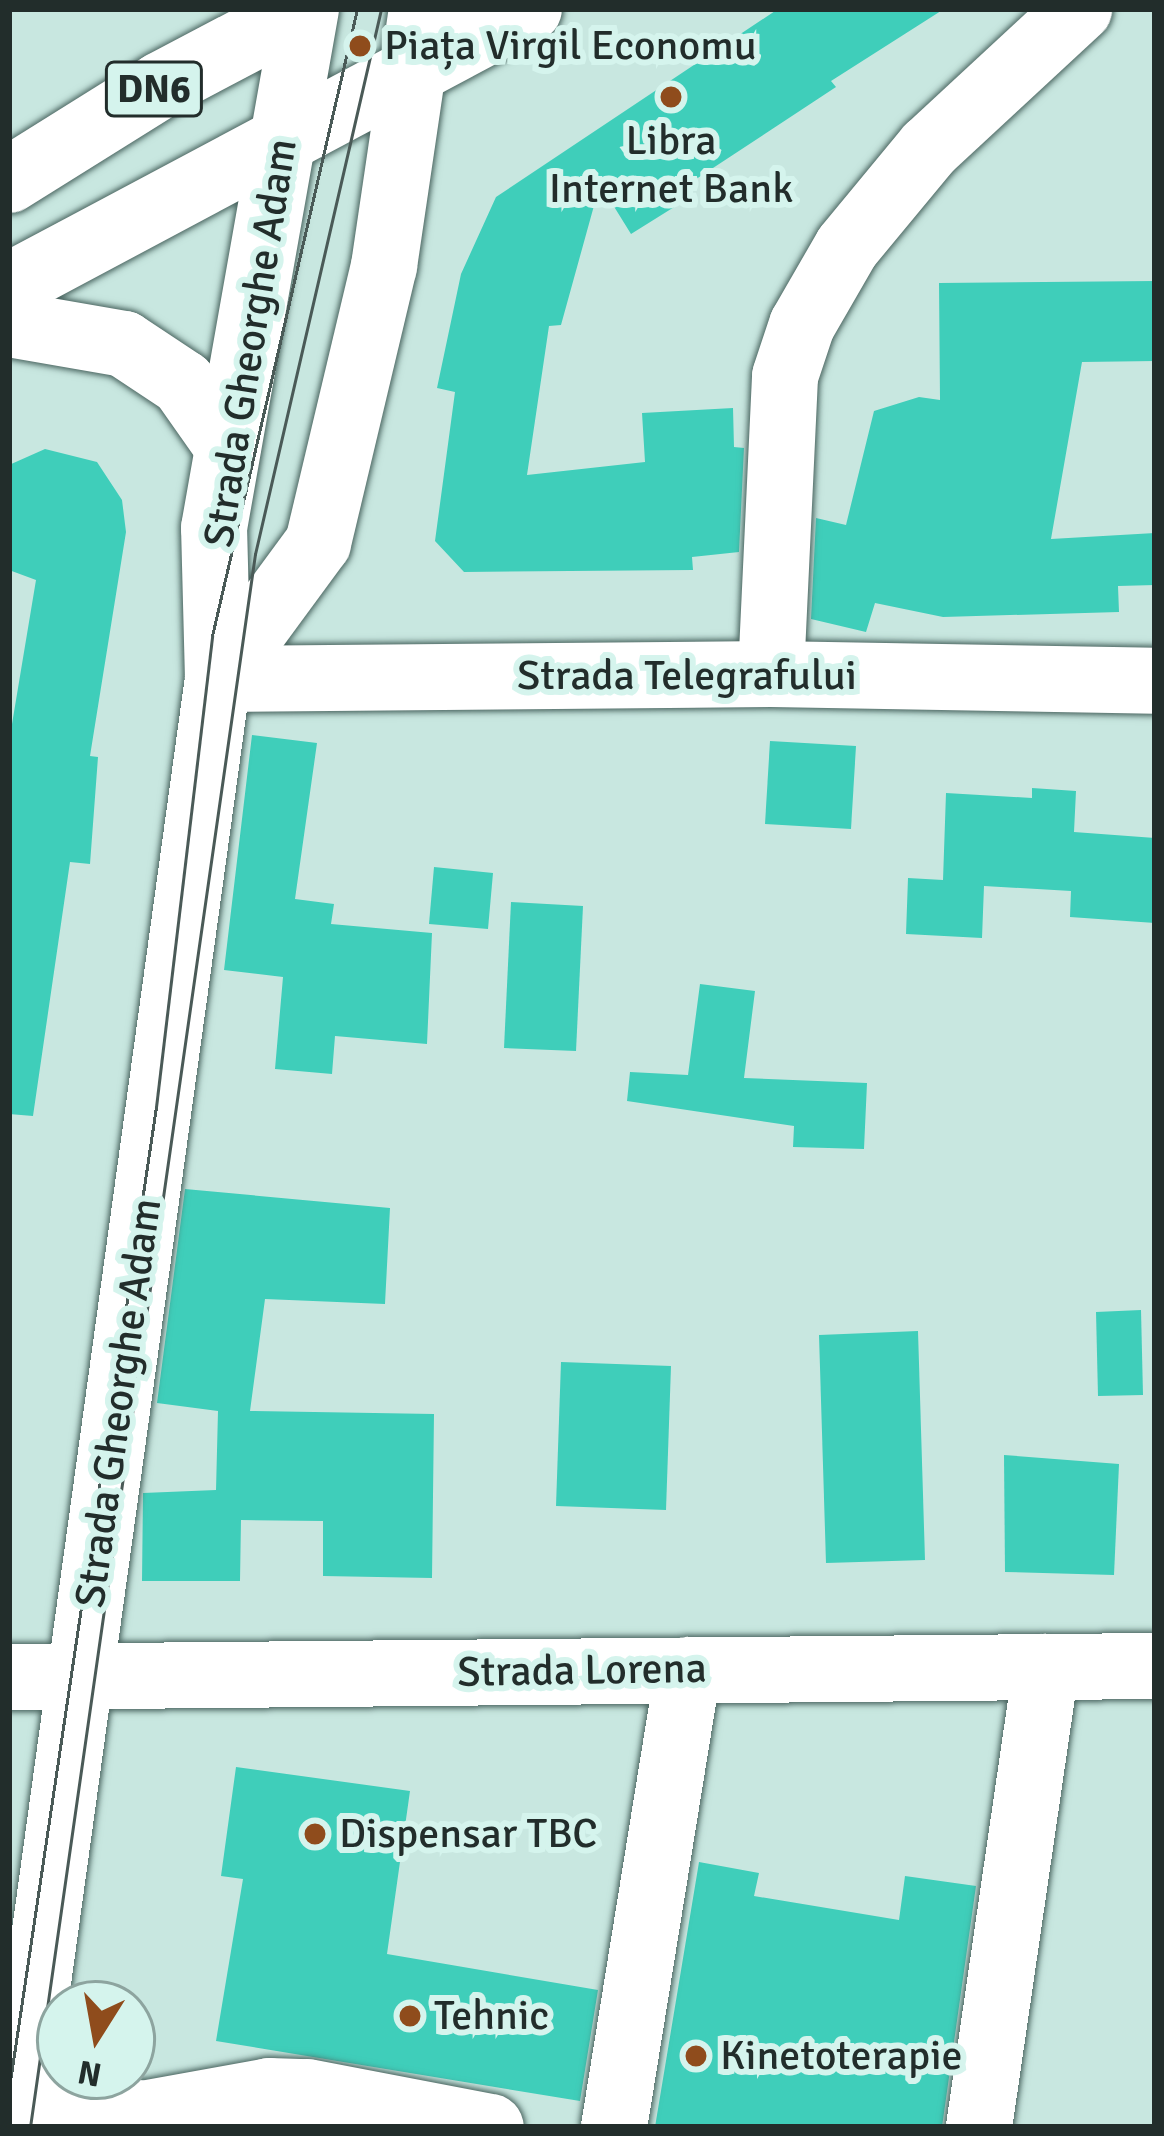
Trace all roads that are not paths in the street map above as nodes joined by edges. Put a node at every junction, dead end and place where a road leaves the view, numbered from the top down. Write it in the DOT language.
graph roads {
  1 [pos="306,9"];
  2 [pos="530,9"];
  3 [pos="1079,9"];
  4 [pos="418,39"];
  5 [pos="283,137"];
  6 [pos="9,180"];
  7 [pos="9,286"];
  8 [pos="9,324"];
  9 [pos="228,447"];
  10 [pos="771,674"];
  11 [pos="218,679"];
  12 [pos="1155,681"];
  13 [pos="1046,1666"];
  14 [pos="1155,1666"];
  15 [pos="688,1670"];
  16 [pos="83,1676"];
  17 [pos="9,1677"];
  18 [pos="20,2110"];
  19 [pos="491,2127"];
  20 [pos="614,2127"];
  21 [pos="979,2127"];
  1 -- 5 [label="main road, Strada Gheorghe Adam"];
  1 -- 6 [label="main road, DN6"];
  2 -- 4 [label="main road, DN6"];
  3 -- 10 [label="main road"];
  4 -- 5 [label="main road, DN6"];
  4 -- 11 [label="main road, Strada Gheorghe Adam"];
  5 -- 7 [label="main road, DN6"];
  5 -- 9 [label="main road, Strada Gheorghe Adam"];
  8 -- 9 [label="main road"];
  9 -- 11 [label="main road, Strada Gheorghe Adam"];
  10 -- 11 [label="main road, Strada Telegrafului"];
  10 -- 12 [label="main road, Strada Telegrafului"];
  11 -- 16 [label="main road, Strada Gheorghe Adam"];
  13 -- 14 [label="main road, Strada Lorena"];
  13 -- 15 [label="main road, Strada Lorena"];
  13 -- 21 [label="main road"];
  15 -- 16 [label="main road, Strada Lorena"];
  15 -- 20 [label="main road"];
  16 -- 17 [label="main road, Strada Lorena"];
  16 -- 18 [label="main road, Strada Gheorghe Adam"];
  18 -- 19 [label="main road"];
}
